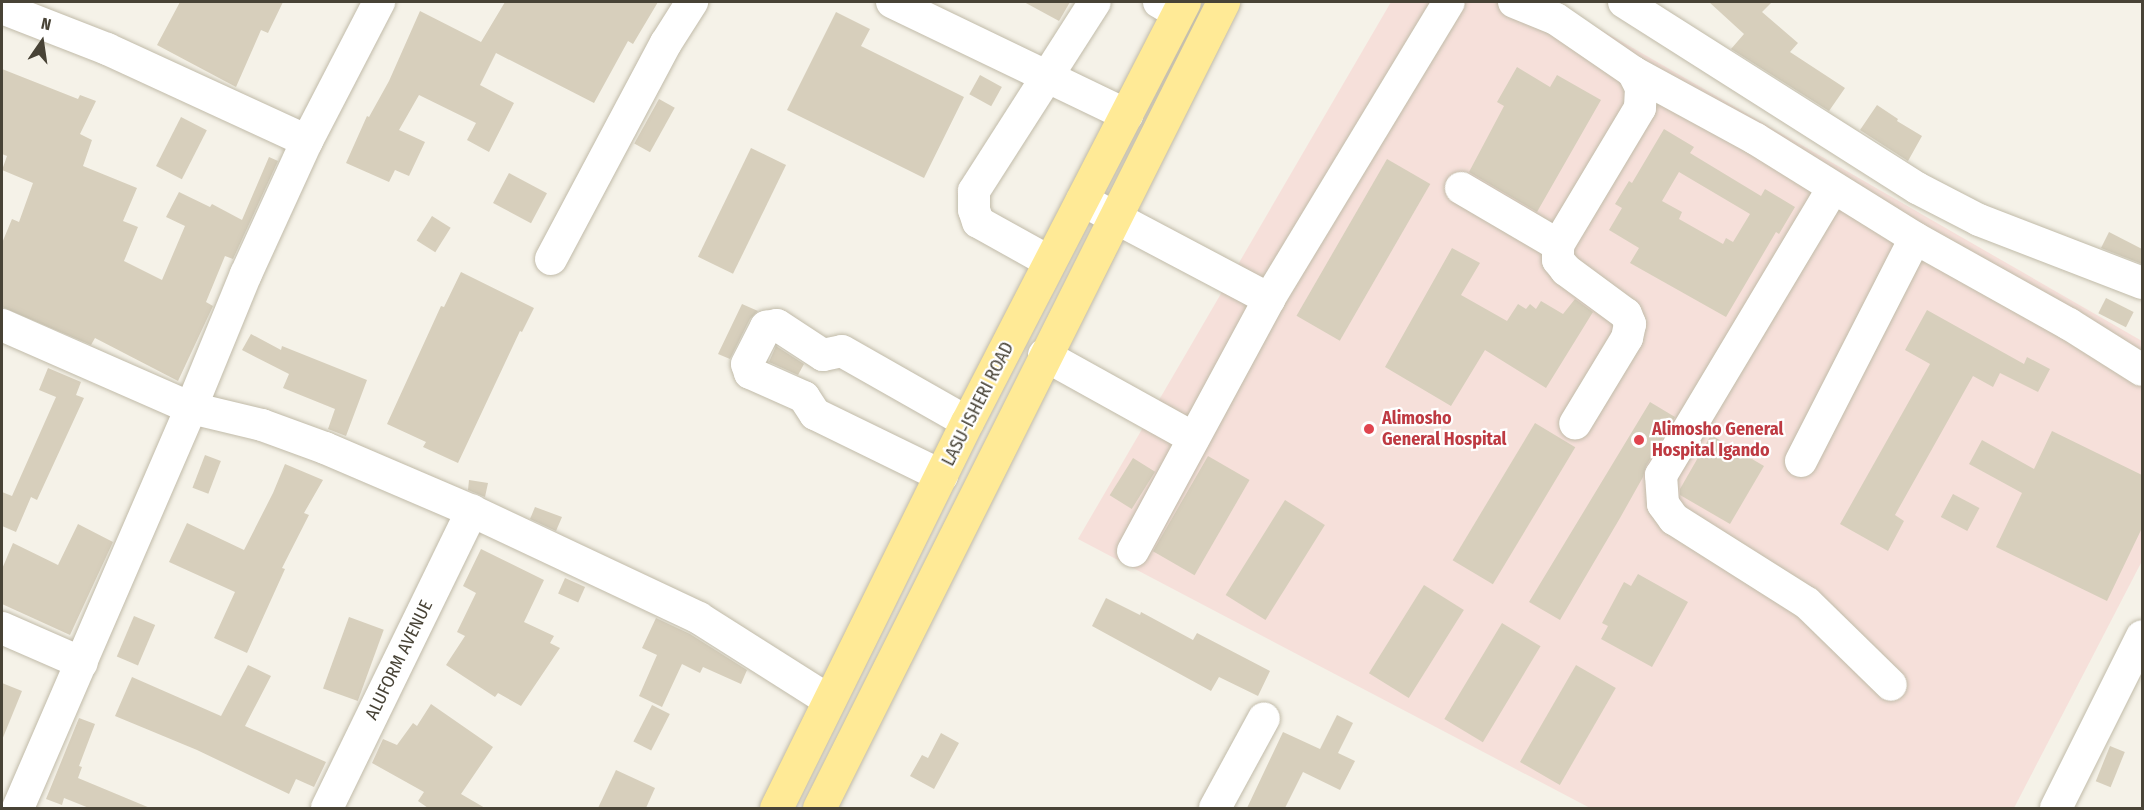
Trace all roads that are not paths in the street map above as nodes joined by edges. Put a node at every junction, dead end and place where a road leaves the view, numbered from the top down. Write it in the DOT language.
graph roads {
  1 [pos="379,2"];
  2 [pos="692,2"];
  3 [pos="892,2"];
  4 [pos="1095,2"];
  5 [pos="1223,2"];
  6 [pos="1449,2"];
  7 [pos="1514,2"];
  8 [pos="1624,2"];
  9 [pos="1174,5"];
  10 [pos="2,8"];
  11 [pos="1633,72"];
  12 [pos="1048,76"];
  13 [pos="1127,115"];
  14 [pos="307,141"];
  15 [pos="1461,188"];
  16 [pos="1833,188"];
  17 [pos="1082,200"];
  18 [pos="1114,217"];
  19 [pos="1915,238"];
  20 [pos="1558,245"];
  21 [pos="550,259"];
  22 [pos="1050,262"];
  23 [pos="2142,283"];
  24 [pos="1269,299"];
  25 [pos="2,325"];
  26 [pos="823,355"];
  27 [pos="1044,356"];
  28 [pos="2142,370"];
  29 [pos="804,397"];
  30 [pos="191,408"];
  31 [pos="967,422"];
  32 [pos="1575,424"];
  33 [pos="1194,438"];
  34 [pos="1801,461"];
  35 [pos="942,476"];
  36 [pos="472,511"];
  37 [pos="1133,550"];
  38 [pos="2,628"];
  39 [pos="2142,636"];
  40 [pos="82,663"];
  41 [pos="1891,685"];
  42 [pos="828,700"];
  43 [pos="1264,718"];
  44 [pos="18,808"];
  45 [pos="327,808"];
  46 [pos="776,808"];
  47 [pos="819,808"];
  48 [pos="1215,808"];
  49 [pos="2056,808"];
  1 -- 14 [label="street"];
  2 -- 21 [label="street"];
  3 -- 12 [label="street"];
  4 -- 12 [label="street"];
  5 -- 18 [label="main road, LASU-ISHERI ROAD"];
  6 -- 24 [label="street"];
  7 -- 11 [label="street"];
  8 -- 23 [label="street"];
  9 -- 13 [label="main road, LASU-ISHERI ROAD"];
  10 -- 14 [label="street"];
  11 -- 16 [label="street"];
  11 -- 20 [label="street"];
  12 -- 13 [label="street"];
  12 -- 22 [label="street"];
  13 -- 17 [label="main road, LASU-ISHERI ROAD"];
  14 -- 30 [label="street"];
  15 -- 20 [label="street"];
  16 -- 19 [label="street"];
  16 -- 41 [label="street"];
  17 -- 18 [label="street"];
  17 -- 22 [label="main road, LASU-ISHERI ROAD"];
  18 -- 24 [label="street"];
  18 -- 27 [label="main road, LASU-ISHERI ROAD"];
  19 -- 28 [label="street"];
  19 -- 34 [label="street"];
  20 -- 32 [label="street"];
  22 -- 31 [label="main road, LASU-ISHERI ROAD"];
  24 -- 33 [label="street"];
  25 -- 30 [label="street"];
  26 -- 29 [label="street"];
  26 -- 29 [label="street"];
  26 -- 31 [label="street"];
  27 -- 33 [label="street"];
  27 -- 47 [label="main road, LASU-ISHERI ROAD"];
  29 -- 35 [label="street"];
  30 -- 36 [label="street"];
  30 -- 40 [label="street"];
  31 -- 35 [label="main road, LASU-ISHERI ROAD"];
  33 -- 37 [label="street"];
  35 -- 42 [label="main road, LASU-ISHERI ROAD"];
  36 -- 42 [label="street"];
  36 -- 45 [label="street, ALUFORM AVENUE"];
  38 -- 40 [label="street"];
  39 -- 49 [label="street"];
  40 -- 44 [label="street"];
  42 -- 46 [label="main road, LASU-ISHERI ROAD"];
  43 -- 48 [label="street"];
}
